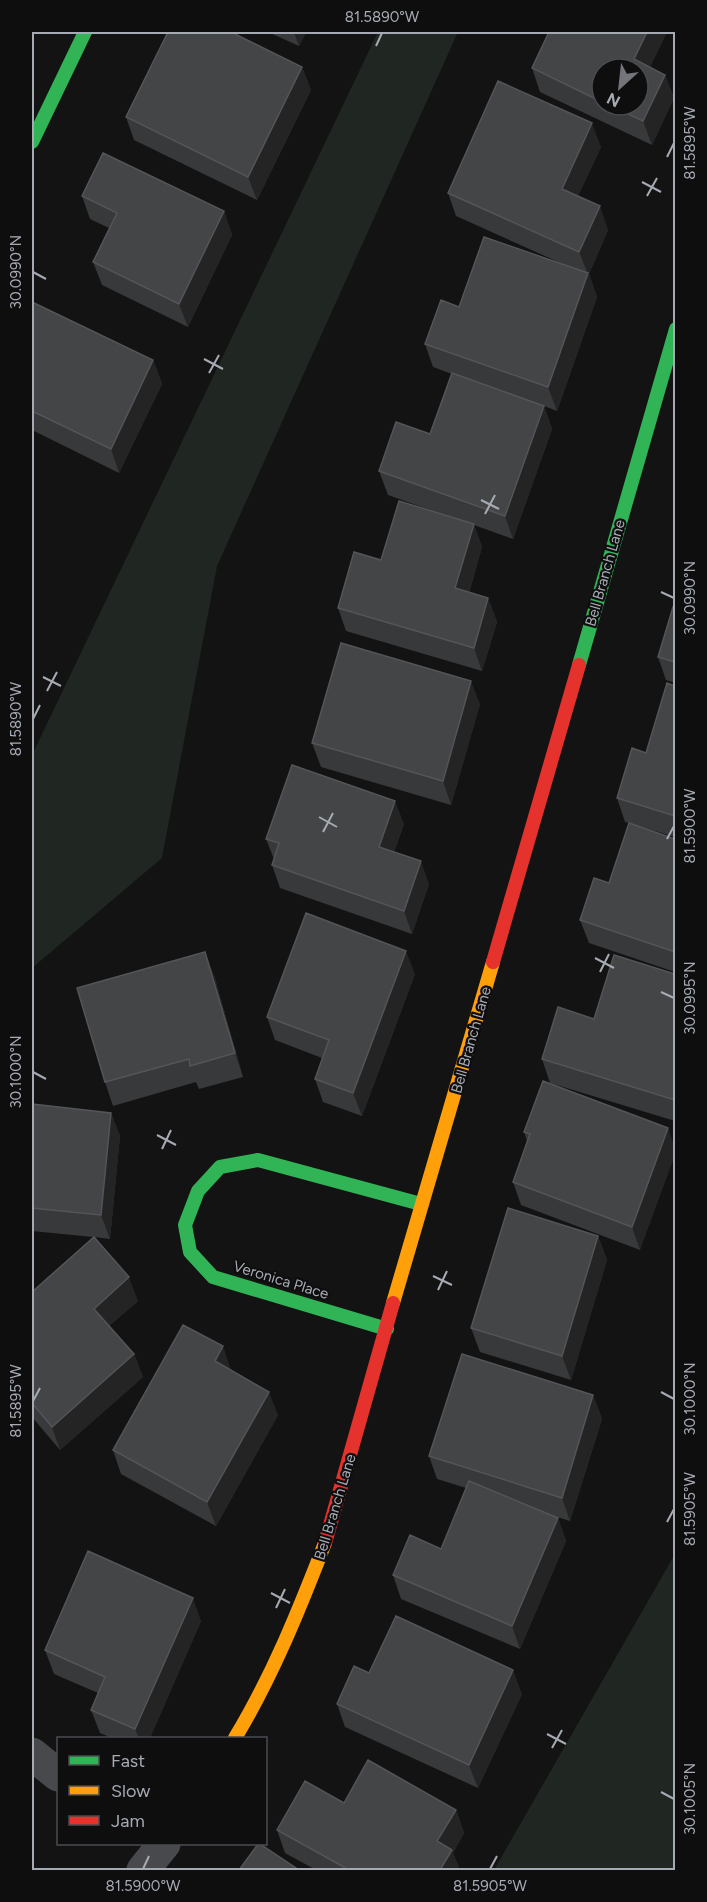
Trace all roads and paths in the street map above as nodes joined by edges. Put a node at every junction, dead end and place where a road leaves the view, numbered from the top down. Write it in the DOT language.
graph roads {
  1 [pos="85,32"];
  2 [pos="32,142"];
  3 [pos="675,329"];
  4 [pos="421,1204"];
  5 [pos="387,1329"];
  6 [pos="235,1737"];
  7 [pos="32,1754"];
  8 [pos="57,1774"];
  1 -- 2 [label="street"];
  3 -- 4 [label="street, Bell Branch Lane"];
  4 -- 5 [label="street, Bell Branch Lane"];
  4 -- 5 [label="street, Veronica Place"];
  5 -- 6 [label="street, Bell Branch Lane"];
  7 -- 8 [label="street"];
}
